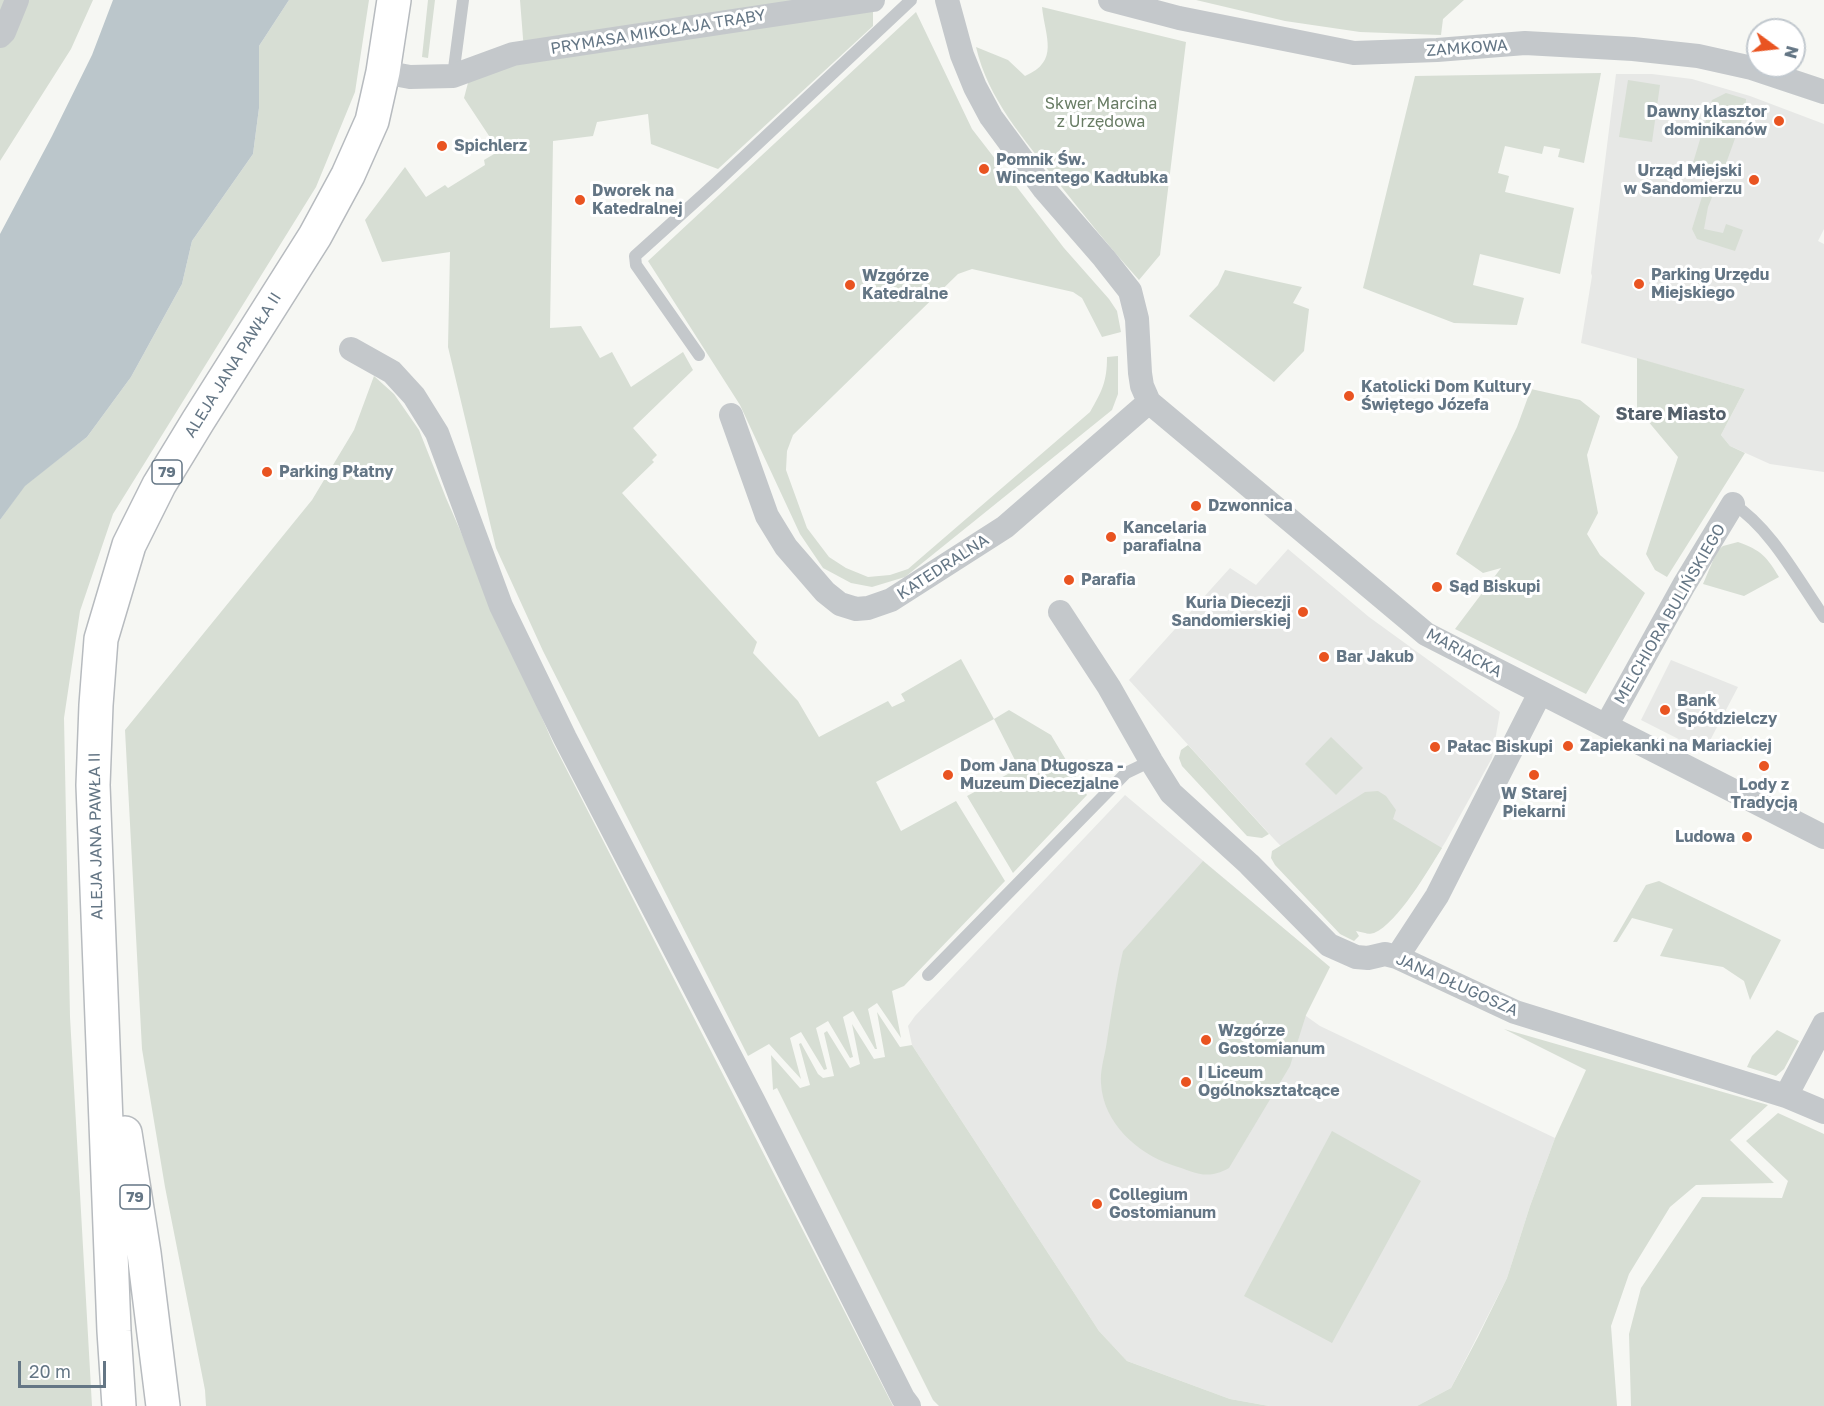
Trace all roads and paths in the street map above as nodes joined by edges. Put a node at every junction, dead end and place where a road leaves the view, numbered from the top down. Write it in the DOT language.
graph roads {
  1 [pos="17,0"];
  2 [pos="394,0"];
  3 [pos="463,0"];
  4 [pos="873,0"];
  5 [pos="911,0"];
  6 [pos="947,0"];
  7 [pos="1110,0"];
  8 [pos="0,36"];
  9 [pos="383,72"];
  10 [pos="453,76"];
  11 [pos="1824,92"];
  12 [pos="351,349"];
  13 [pos="699,355"];
  14 [pos="1149,402"];
  15 [pos="731,415"];
  16 [pos="1733,504"];
  17 [pos="1060,612"];
  18 [pos="1824,617"];
  19 [pos="1540,693"];
  20 [pos="1606,726"];
  21 [pos="1151,761"];
  22 [pos="1824,837"];
  23 [pos="1397,957"];
  24 [pos="928,975"];
  25 [pos="102,988"];
  26 [pos="1824,1024"];
  27 [pos="1786,1096"];
  28 [pos="1824,1112"];
  29 [pos="119,1406"];
  30 [pos="163,1406"];
  31 [pos="909,1406"];
  1 -- 8 [label="street"];
  2 -- 9 [label="main road, ALEJA JANA PAWŁA II / 79"];
  3 -- 10 [label="lane"];
  4 -- 10 [label="street, PRYMASA MIKOŁAJA TRĄBY"];
  5 -- 13 [label="lane"];
  6 -- 14 [label="street"];
  7 -- 11 [label="street, ZAMKOWA"];
  9 -- 10 [label="street, PRYMASA MIKOŁAJA TRĄBY"];
  9 -- 25 [label="main road, ALEJA JANA PAWŁA II / 79"];
  12 -- 31 [label="street"];
  14 -- 15 [label="street, KATEDRALNA"];
  14 -- 19 [label="street, MARIACKA"];
  16 -- 18 [label="lane, MELCHIORA BULIŃSKIEGO"];
  16 -- 20 [label="street, MELCHIORA BULIŃSKIEGO"];
  17 -- 21 [label="street, JANA DŁUGOSZA"];
  19 -- 20 [label="street, MARIACKA"];
  19 -- 23 [label="street"];
  20 -- 22 [label="street, MARIACKA"];
  21 -- 23 [label="street, JANA DŁUGOSZA"];
  21 -- 24 [label="lane"];
  23 -- 27 [label="street, JANA DŁUGOSZA"];
  25 -- 29 [label="main road, ALEJA JANA PAWŁA II / 79"];
  25 -- 30 [label="main road, ALEJA JANA PAWŁA II / 79"];
  26 -- 27 [label="street"];
  27 -- 28 [label="street, JANA DŁUGOSZA"];
}
